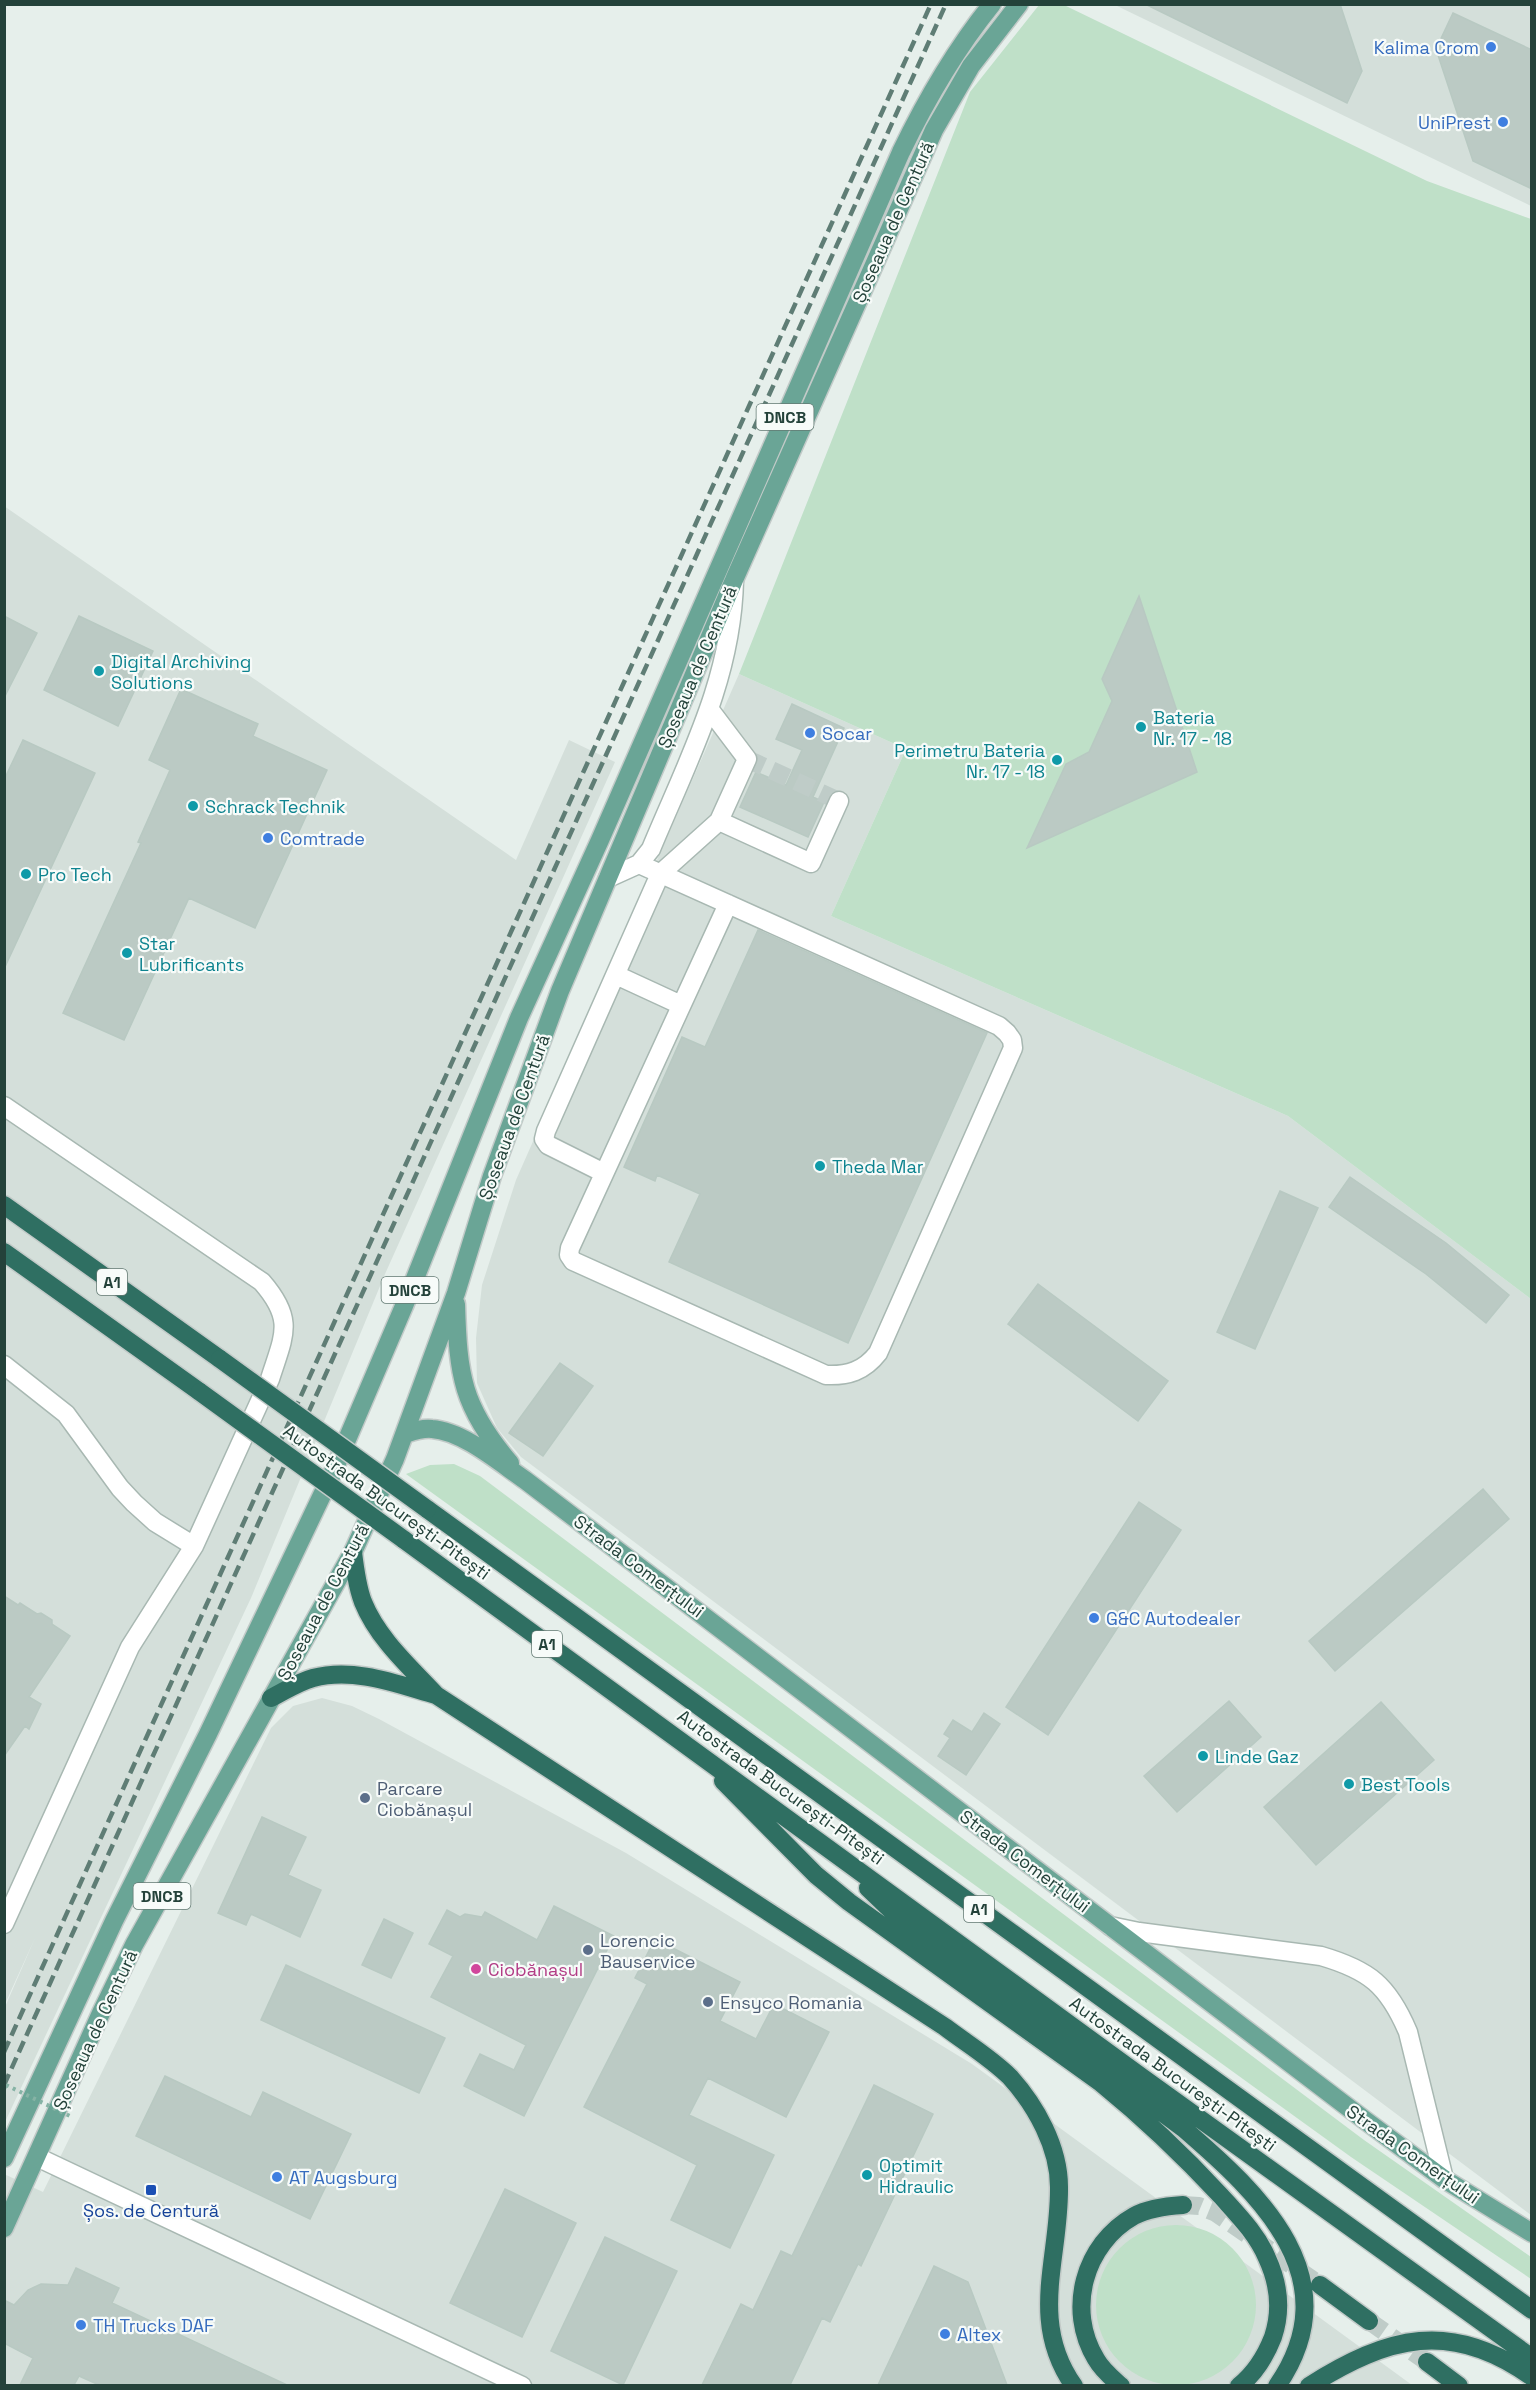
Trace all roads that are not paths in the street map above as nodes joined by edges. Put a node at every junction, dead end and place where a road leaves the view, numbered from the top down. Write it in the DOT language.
graph roads {
  1 [pos="992,4"];
  2 [pos="1019,4"];
  3 [pos="734,580"];
  4 [pos="710,710"];
  5 [pos="839,801"];
  6 [pos="719,821"];
  7 [pos="639,864"];
  8 [pos="660,874"];
  9 [pos="608,878"];
  10 [pos="728,904"];
  11 [pos="616,975"];
  12 [pos="681,1005"];
  13 [pos="4,1106"];
  14 [pos="604,1173"];
  15 [pos="4,1205"];
  16 [pos="4,1252"];
  17 [pos="456,1293"];
  18 [pos="4,1365"];
  19 [pos="405,1434"];
  20 [pos="525,1480"];
  21 [pos="194,1546"];
  22 [pos="354,1551"];
  23 [pos="436,1695"];
  24 [pos="271,1698"];
  25 [pos="690,1748"];
  26 [pos="822,1842"];
  27 [pos="4,1924"];
  28 [pos="1110,1926"];
  29 [pos="37,2157"];
  30 [pos="4,2158"];
  31 [pos="1444,2179"];
  32 [pos="1183,2205"];
  33 [pos="4,2228"];
  34 [pos="1527,2228"];
  35 [pos="1320,2285"];
  36 [pos="1532,2310"];
  37 [pos="1369,2321"];
  38 [pos="1532,2358"];
  39 [pos="1427,2362"];
  40 [pos="1532,2377"];
  41 [pos="522,2385"];
  42 [pos="1074,2385"];
  43 [pos="1121,2385"];
  44 [pos="1239,2385"];
  45 [pos="1277,2385"];
  46 [pos="1309,2385"];
  47 [pos="1459,2385"];
  1 -- 30 [label="main road, Șoseaua de Centură / DNCB"];
  2 -- 3 [label="main road, Șoseaua de Centură / DNCB"];
  3 -- 4 [label="street"];
  3 -- 9 [label="main road, Șoseaua de Centură / DNCB"];
  4 -- 6 [label="street"];
  4 -- 7 [label="street"];
  5 -- 6 [label="street"];
  6 -- 8 [label="street"];
  7 -- 8 [label="street"];
  7 -- 9 [label="street"];
  8 -- 10 [label="street"];
  8 -- 11 [label="street"];
  9 -- 17 [label="main road, Șoseaua de Centură / DNCB"];
  10 -- 12 [label="street"];
  10 -- 14 [label="street"];
  11 -- 12 [label="street"];
  11 -- 14 [label="street"];
  12 -- 14 [label="street"];
  13 -- 21 [label="street"];
  15 -- 36 [label="highway, Autostrada București-Pitești / A1, bridge"];
  16 -- 25 [label="highway, Autostrada București-Pitești / A1, bridge"];
  17 -- 19 [label="main road, Șoseaua de Centură / DNCB"];
  17 -- 20 [label="main road"];
  18 -- 21 [label="street"];
  19 -- 20 [label="main road"];
  19 -- 22 [label="main road, Șoseaua de Centură / DNCB"];
  20 -- 28 [label="main road, Strada Comerțului"];
  21 -- 27 [label="street"];
  22 -- 23 [label="highway"];
  22 -- 24 [label="main road, Șoseaua de Centură / DNCB"];
  23 -- 24 [label="highway"];
  23 -- 42 [label="highway"];
  24 -- 29 [label="main road, Șoseaua de Centură / DNCB"];
  25 -- 26 [label="highway, Autostrada București-Pitești / A1"];
  25 -- 44 [label="highway"];
  26 -- 38 [label="highway, Autostrada București-Pitești / A1"];
  26 -- 45 [label="highway"];
  28 -- 31 [label="main road, Strada Comerțului"];
  28 -- 31 [label="street"];
  29 -- 33 [label="main road, Șoseaua de Centură / DNCB"];
  29 -- 41 [label="street"];
  31 -- 34 [label="main road, Strada Comerțului"];
  32 -- 43 [label="highway"];
  35 -- 37 [label="highway"];
  39 -- 47 [label="highway"];
  40 -- 46 [label="highway"];
}
